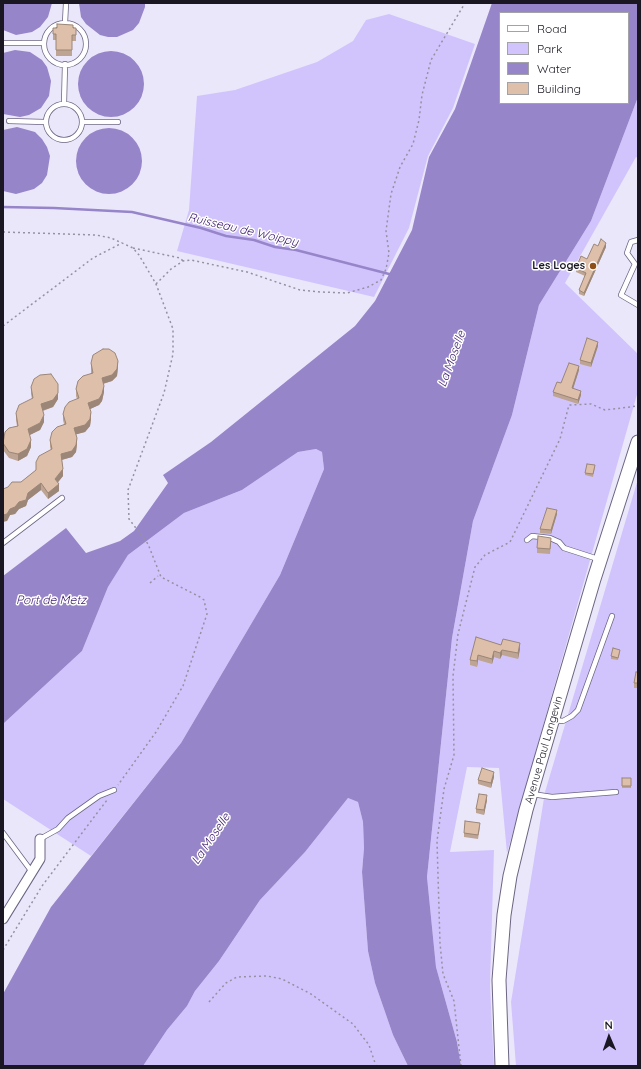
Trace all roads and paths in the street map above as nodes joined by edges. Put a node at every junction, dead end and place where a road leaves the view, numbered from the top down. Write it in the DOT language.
graph roads {
  1 [pos="66,3"];
  2 [pos="465,3"];
  3 [pos="65,23"];
  4 [pos="3,43"];
  5 [pos="44,43"];
  6 [pos="65,64"];
  7 [pos="64,104"];
  8 [pos="8,121"];
  9 [pos="45,122"];
  10 [pos="82,122"];
  11 [pos="118,122"];
  12 [pos="3,232"];
  13 [pos="638,240"];
  14 [pos="122,243"];
  15 [pos="133,248"];
  16 [pos="183,261"];
  17 [pos="156,284"];
  18 [pos="638,305"];
  19 [pos="3,326"];
  20 [pos="638,406"];
  21 [pos="638,442"];
  22 [pos="62,498"];
  23 [pos="527,540"];
  24 [pos="3,543"];
  25 [pos="600,560"];
  26 [pos="158,576"];
  27 [pos="150,583"];
  28 [pos="612,616"];
  29 [pos="552,720"];
  30 [pos="114,790"];
  31 [pos="616,792"];
  32 [pos="530,794"];
  33 [pos="3,833"];
  34 [pos="40,839"];
  35 [pos="32,872"];
  36 [pos="3,919"];
  37 [pos="3,950"];
  38 [pos="209,1002"];
  39 [pos="376,1066"];
  40 [pos="461,1066"];
  41 [pos="502,1066"];
  1 -- 3 [label="lane"];
  2 -- 16 [label="path"];
  3 -- 5 [label="lane"];
  3 -- 6 [label="lane"];
  4 -- 5 [label="lane"];
  5 -- 6 [label="lane"];
  6 -- 7 [label="lane"];
  7 -- 9 [label="lane"];
  7 -- 10 [label="lane"];
  8 -- 9 [label="lane"];
  9 -- 10 [label="lane"];
  10 -- 11 [label="lane"];
  12 -- 14 [label="path"];
  13 -- 18 [label="lane"];
  14 -- 15 [label="path"];
  14 -- 19 [label="path"];
  15 -- 16 [label="path"];
  15 -- 17 [label="path"];
  16 -- 17 [label="path"];
  17 -- 30 [label="path"];
  20 -- 40 [label="path"];
  21 -- 25 [label="main road, Avenue Paul Langevin"];
  22 -- 24 [label="lane"];
  23 -- 25 [label="lane"];
  25 -- 29 [label="main road, Avenue Paul Langevin"];
  26 -- 27 [label="path"];
  28 -- 29 [label="lane"];
  29 -- 32 [label="main road, Avenue Paul Langevin"];
  30 -- 34 [label="lane"];
  30 -- 37 [label="path"];
  31 -- 32 [label="lane"];
  32 -- 41 [label="main road, Avenue Paul Langevin"];
  33 -- 35 [label="lane"];
  34 -- 35 [label="street"];
  35 -- 36 [label="street"];
  38 -- 39 [label="path"];
}
